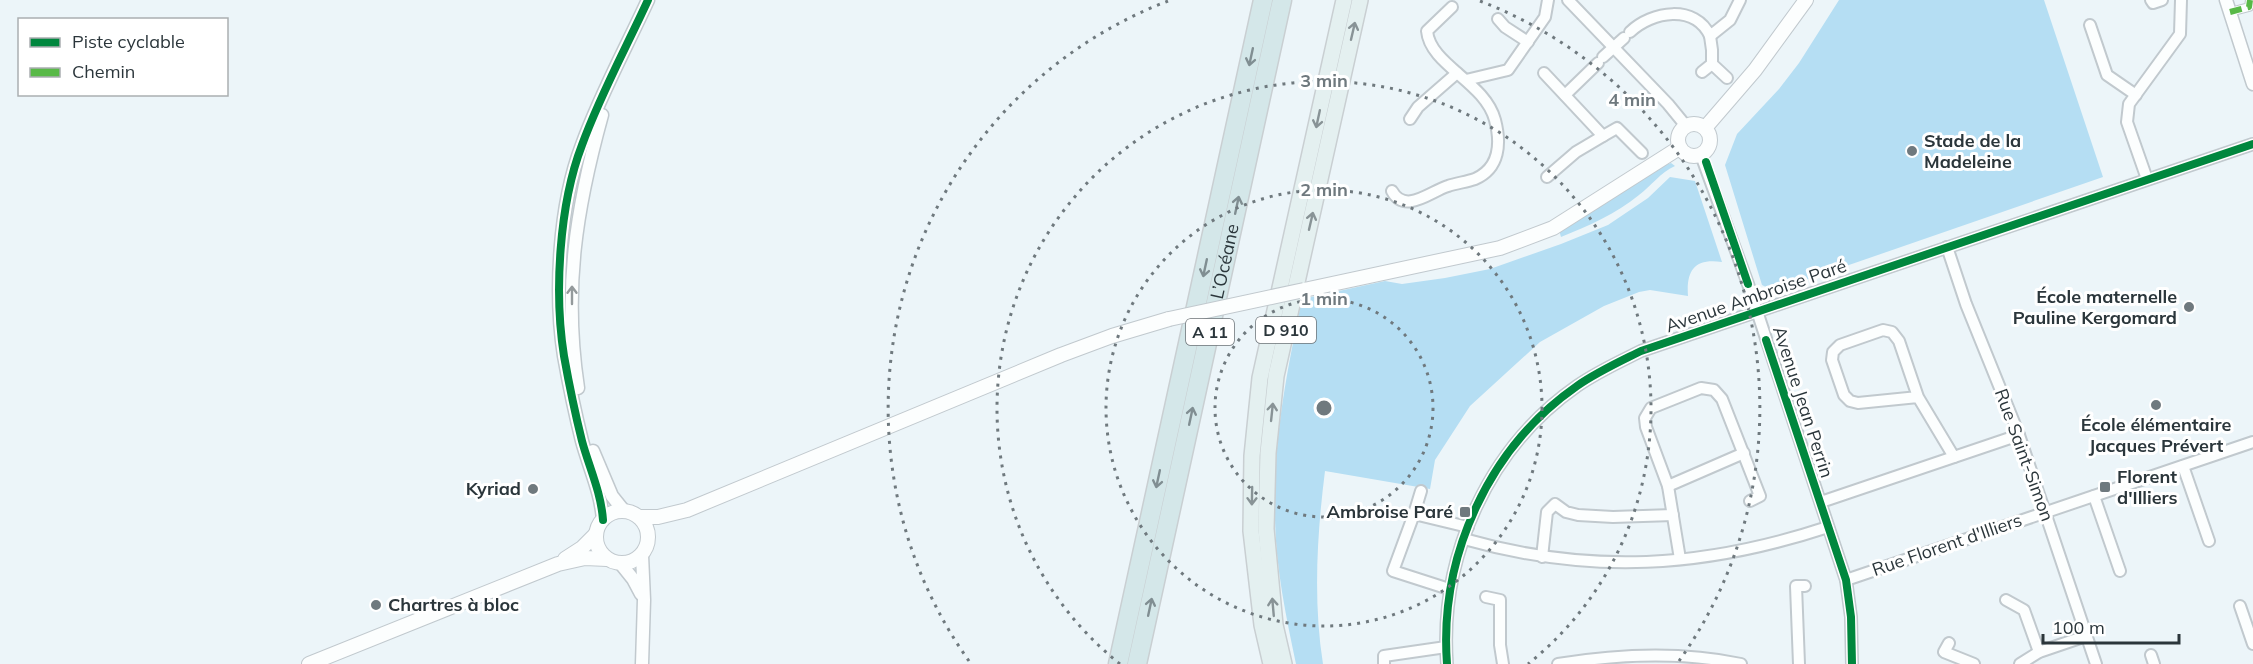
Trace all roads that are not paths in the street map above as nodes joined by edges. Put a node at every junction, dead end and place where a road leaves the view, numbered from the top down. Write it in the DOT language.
graph roads {
  1 [pos="648,0"];
  2 [pos="1263,0"];
  3 [pos="1282,0"];
  4 [pos="1344,0"];
  5 [pos="1360,0"];
  6 [pos="1548,0"];
  7 [pos="1568,0"];
  8 [pos="1740,0"];
  9 [pos="1806,0"];
  10 [pos="2151,0"];
  11 [pos="2162,0"];
  12 [pos="2181,0"];
  13 [pos="2226,0"];
  14 [pos="2250,0"];
  15 [pos="1452,7"];
  16 [pos="2230,12"];
  17 [pos="1498,19"];
  18 [pos="2090,25"];
  19 [pos="1710,36"];
  20 [pos="1528,42"];
  21 [pos="1614,48"];
  22 [pos="1712,64"];
  23 [pos="1702,72"];
  24 [pos="1457,73"];
  25 [pos="1544,73"];
  26 [pos="1727,78"];
  27 [pos="611,80"];
  28 [pos="1466,80"];
  29 [pos="2253,84"];
  30 [pos="1565,95"];
  31 [pos="2136,95"];
  32 [pos="1410,120"];
  33 [pos="1686,126"];
  34 [pos="1705,128"];
  35 [pos="1603,136"];
  36 [pos="2253,144"];
  37 [pos="1679,148"];
  38 [pos="1642,153"];
  39 [pos="1701,155"];
  40 [pos="1547,177"];
  41 [pos="2147,180"];
  42 [pos="575,191"];
  43 [pos="1392,191"];
  44 [pos="577,216"];
  45 [pos="1947,247"];
  46 [pos="1757,311"];
  47 [pos="1917,397"];
  48 [pos="2019,435"];
  49 [pos="2253,442"];
  50 [pos="1744,453"];
  51 [pos="1954,457"];
  52 [pos="2183,466"];
  53 [pos="1668,486"];
  54 [pos="1421,491"];
  55 [pos="2094,496"];
  56 [pos="1750,501"];
  57 [pos="1821,502"];
  58 [pos="687,510"];
  59 [pos="624,511"];
  60 [pos="2045,512"];
  61 [pos="1413,514"];
  62 [pos="1673,515"];
  63 [pos="640,517"];
  64 [pos="603,519"];
  65 [pos="1468,527"];
  66 [pos="1828,527"];
  67 [pos="596,534"];
  68 [pos="649,539"];
  69 [pos="1464,539"];
  70 [pos="2209,541"];
  71 [pos="642,555"];
  72 [pos="1542,557"];
  73 [pos="607,559"];
  74 [pos="1680,559"];
  75 [pos="558,564"];
  76 [pos="621,564"];
  77 [pos="2120,571"];
  78 [pos="1846,580"];
  79 [pos="1805,586"];
  80 [pos="1449,589"];
  81 [pos="1486,597"];
  82 [pos="644,600"];
  83 [pos="2006,600"];
  84 [pos="2240,606"];
  85 [pos="2086,636"];
  86 [pos="1949,643"];
  87 [pos="2253,644"];
  88 [pos="1446,647"];
  89 [pos="2039,652"];
  90 [pos="309,664"];
  91 [pos="642,664"];
  92 [pos="1118,664"];
  93 [pos="1137,664"];
  94 [pos="1271,664"];
  95 [pos="1284,664"];
  96 [pos="1384,664"];
  97 [pos="1447,664"];
  98 [pos="1503,664"];
  99 [pos="1558,664"];
  100 [pos="1741,664"];
  101 [pos="1799,664"];
  102 [pos="1852,664"];
  103 [pos="1974,664"];
  104 [pos="2020,664"];
  105 [pos="2096,664"];
  1 -- 27 [label="street"];
  2 -- 92 [label="highway, L’Océane / A 11, one-way"];
  93 -- 3 [label="highway, L’Océane / A 11, one-way"];
  4 -- 94 [label="main road, D 910, one-way"];
  95 -- 5 [label="main road, D 910, one-way"];
  6 -- 20 [label="street"];
  7 -- 21 [label="street"];
  8 -- 19 [label="street"];
  9 -- 34 [label="main road"];
  10 -- 11 [label="street"];
  12 -- 31 [label="street"];
  13 -- 16 [label="street"];
  14 -- 16 [label="street"];
  15 -- 24 [label="street"];
  16 -- 29 [label="street"];
  17 -- 20 [label="street"];
  18 -- 31 [label="street"];
  19 -- 21 [label="street"];
  19 -- 22 [label="street"];
  20 -- 28 [label="street"];
  21 -- 30 [label="street"];
  21 -- 33 [label="street"];
  22 -- 23 [label="street"];
  22 -- 26 [label="street"];
  24 -- 28 [label="street"];
  24 -- 32 [label="street"];
  25 -- 30 [label="street"];
  27 -- 44 [label="street"];
  27 -- 64 [label="street"];
  28 -- 43 [label="street"];
  30 -- 35 [label="street"];
  31 -- 41 [label="street"];
  33 -- 34 [label="main road"];
  33 -- 37 [label="main road"];
  34 -- 39 [label="main road"];
  35 -- 38 [label="street"];
  35 -- 40 [label="street"];
  36 -- 41 [label="street, Avenue Ambroise Paré"];
  37 -- 39 [label="main road"];
  37 -- 58 [label="main road, bridge"];
  39 -- 46 [label="street, Avenue Jean Perrin"];
  41 -- 45 [label="street, Avenue Ambroise Paré"];
  42 -- 44 [label="street"];
  59 -- 44 [label="street, one-way"];
  45 -- 46 [label="street, Avenue Ambroise Paré"];
  45 -- 48 [label="street, Rue Saint-Simon"];
  46 -- 57 [label="street, Avenue Jean Perrin"];
  46 -- 65 [label="street, Avenue Ambroise Paré"];
  47 -- 47 [label="street"];
  47 -- 51 [label="street"];
  48 -- 51 [label="street"];
  48 -- 60 [label="street, Rue Saint-Simon"];
  49 -- 52 [label="street, Rue Florent d'Illiers"];
  50 -- 53 [label="street"];
  50 -- 53 [label="street"];
  50 -- 56 [label="street"];
  51 -- 57 [label="street"];
  52 -- 55 [label="street, Rue Florent d'Illiers"];
  52 -- 70 [label="street"];
  53 -- 62 [label="street"];
  54 -- 61 [label="street"];
  55 -- 60 [label="street, Rue Florent d'Illiers"];
  55 -- 77 [label="street"];
  57 -- 66 [label="street, Avenue Jean Perrin"];
  58 -- 63 [label="main road"];
  58 -- 68 [label="main road"];
  59 -- 63 [label="main road"];
  59 -- 64 [label="main road"];
  60 -- 78 [label="street, Rue Florent d'Illiers"];
  60 -- 85 [label="street, Rue Saint-Simon"];
  61 -- 65 [label="street"];
  61 -- 80 [label="street"];
  62 -- 72 [label="street"];
  62 -- 74 [label="street"];
  63 -- 68 [label="main road"];
  64 -- 67 [label="main road"];
  65 -- 69 [label="street, Avenue Ambroise Paré"];
  66 -- 74 [label="street"];
  66 -- 78 [label="street, Avenue Jean Perrin"];
  67 -- 73 [label="main road"];
  67 -- 75 [label="main road"];
  68 -- 71 [label="main road"];
  69 -- 72 [label="street"];
  69 -- 80 [label="street, Avenue Ambroise Paré"];
  71 -- 76 [label="main road"];
  71 -- 82 [label="street"];
  72 -- 74 [label="street"];
  73 -- 75 [label="main road"];
  73 -- 76 [label="main road"];
  75 -- 90 [label="main road"];
  76 -- 82 [label="street"];
  78 -- 102 [label="street, Avenue Jean Perrin"];
  79 -- 101 [label="street"];
  80 -- 88 [label="street, Avenue Ambroise Paré"];
  81 -- 98 [label="street"];
  82 -- 91 [label="street"];
  83 -- 89 [label="street"];
  84 -- 87 [label="street"];
  85 -- 89 [label="street"];
  85 -- 105 [label="street, Rue Saint-Simon"];
  86 -- 103 [label="street"];
  88 -- 96 [label="street"];
  88 -- 97 [label="street, Avenue Ambroise Paré"];
  89 -- 104 [label="street"];
  99 -- 100 [label="street"];
}
